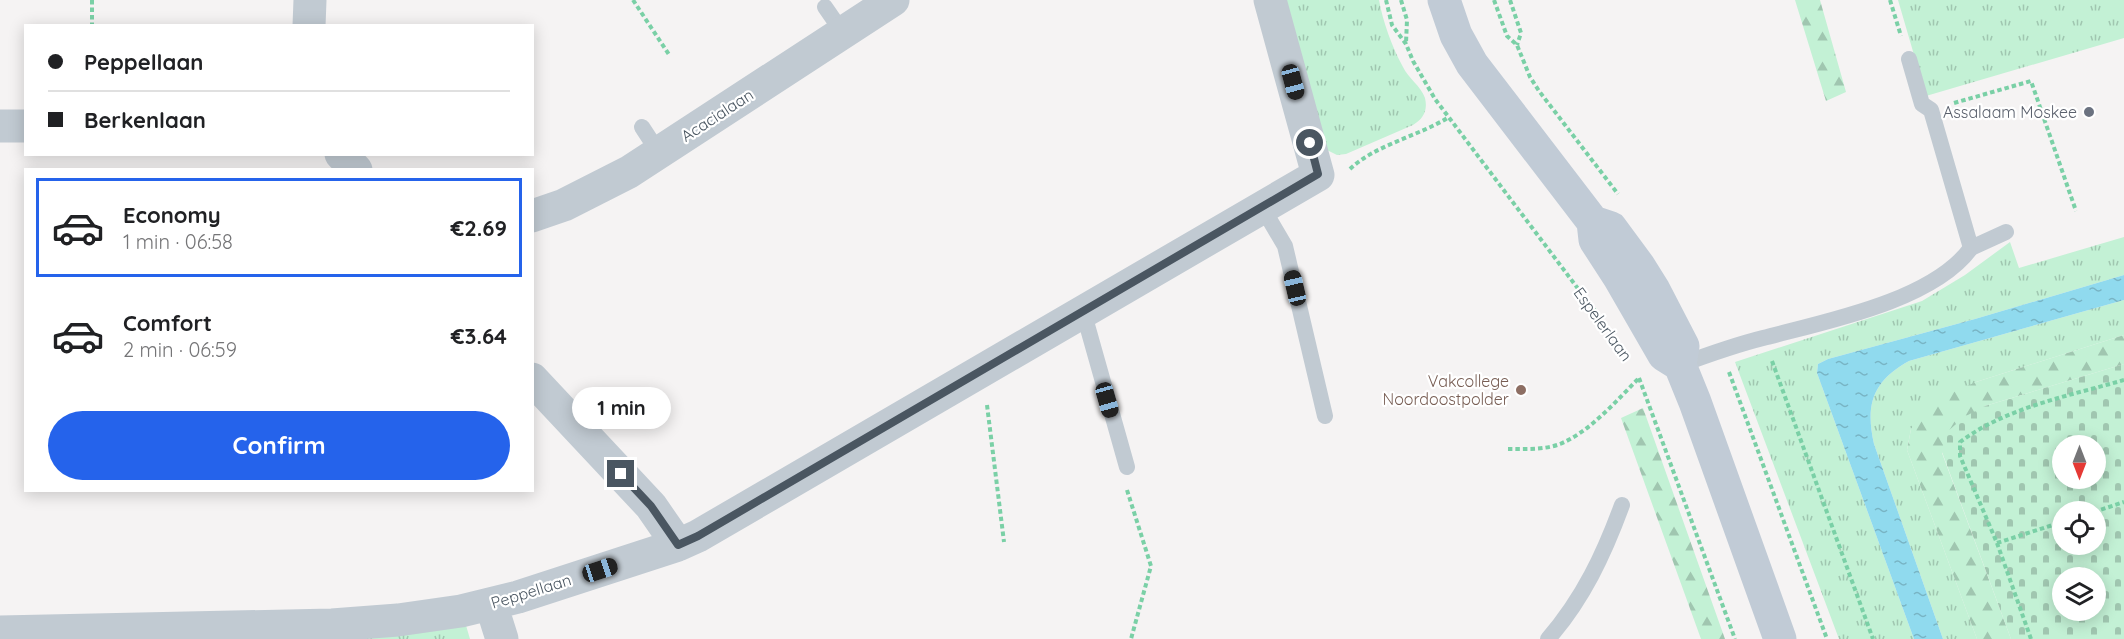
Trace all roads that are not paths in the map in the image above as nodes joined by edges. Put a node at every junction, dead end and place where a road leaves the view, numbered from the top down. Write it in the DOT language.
graph roads {
  1 [pos="310,0"];
  2 [pos="893,0"];
  3 [pos="1270,0"];
  4 [pos="1444,0"];
  5 [pos="309,24"];
  6 [pos="1909,59"];
  7 [pos="0,126"];
  8 [pos="24,126"];
  9 [pos="342,156"];
  10 [pos="354,168"];
  11 [pos="1262,207"];
  12 [pos="534,215"];
  13 [pos="2006,232"];
  14 [pos="1971,248"];
  15 [pos="1080,314"];
  16 [pos="1680,365"];
  17 [pos="534,381"];
  18 [pos="1325,416"];
  19 [pos="1127,467"];
  20 [pos="1622,505"];
  21 [pos="678,545"];
  22 [pos="491,604"];
  23 [pos="0,632"];
  24 [pos="137,634"];
  25 [pos="502,639"];
  26 [pos="1548,639"];
  27 [pos="1780,639"];
  1 -- 5 [label="street"];
  2 -- 12 [label="street, Acacialaan"];
  3 -- 11 [label="street, Peppellaan"];
  4 -- 16 [label="main road"];
  6 -- 14 [label="lane"];
  7 -- 8 [label="street"];
  9 -- 10 [label="street"];
  11 -- 15 [label="street, Peppellaan"];
  11 -- 18 [label="lane"];
  13 -- 14 [label="lane"];
  14 -- 16 [label="lane"];
  15 -- 19 [label="lane"];
  15 -- 21 [label="street, Peppellaan"];
  16 -- 27 [label="main road"];
  17 -- 21 [label="street"];
  20 -- 26 [label="lane"];
  21 -- 22 [label="street, Peppellaan"];
  22 -- 24 [label="street, Peppellaan"];
  22 -- 25 [label="street"];
  23 -- 24 [label="street, Peppellaan"];
}
